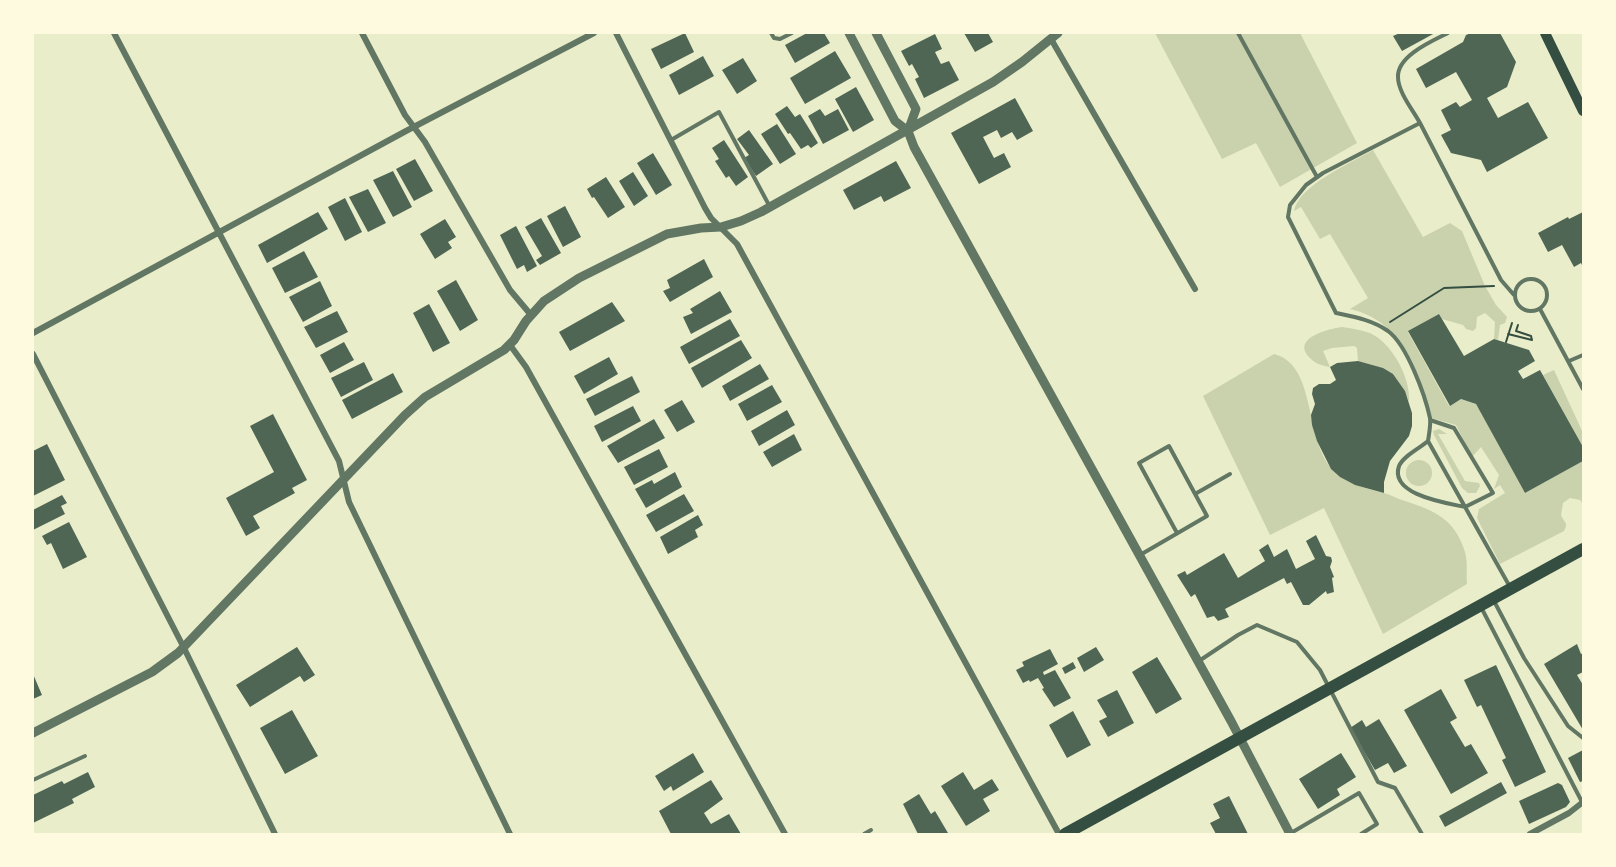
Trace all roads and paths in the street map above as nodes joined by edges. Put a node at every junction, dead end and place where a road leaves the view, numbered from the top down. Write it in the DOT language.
graph roads {
  1 [pos="114,33"];
  2 [pos="362,33"];
  3 [pos="594,33"];
  4 [pos="616,33"];
  5 [pos="771,33"];
  6 [pos="792,33"];
  7 [pos="849,33"];
  8 [pos="876,33"];
  9 [pos="1238,33"];
  10 [pos="1448,33"];
  11 [pos="1545,33"];
  12 [pos="1055,36"];
  13 [pos="1583,111"];
  14 [pos="1420,123"];
  15 [pos="414,127"];
  16 [pos="908,131"];
  17 [pos="671,140"];
  18 [pos="1317,177"];
  19 [pos="771,207"];
  20 [pos="721,227"];
  21 [pos="220,231"];
  22 [pos="1501,280"];
  23 [pos="1195,289"];
  24 [pos="1514,295"];
  25 [pos="1540,309"];
  26 [pos="531,315"];
  27 [pos="1512,323"];
  28 [pos="1518,325"];
  29 [pos="1381,328"];
  30 [pos="33,333"];
  31 [pos="1509,334"];
  32 [pos="1506,342"];
  33 [pos="510,345"];
  34 [pos="33,354"];
  35 [pos="1583,355"];
  36 [pos="1569,361"];
  37 [pos="1583,389"];
  38 [pos="1430,420"];
  39 [pos="1428,441"];
  40 [pos="1230,474"];
  41 [pos="343,479"];
  42 [pos="1195,494"];
  43 [pos="1465,507"];
  44 [pos="1178,532"];
  45 [pos="1583,549"];
  46 [pos="1140,555"];
  47 [pos="1511,589"];
  48 [pos="1493,598"];
  49 [pos="1480,605"];
  50 [pos="184,648"];
  51 [pos="1198,662"];
  52 [pos="1328,688"];
  53 [pos="33,733"];
  54 [pos="1240,737"];
  55 [pos="1583,738"];
  56 [pos="85,756"];
  57 [pos="33,780"];
  58 [pos="1583,802"];
  59 [pos="871,830"];
  60 [pos="275,834"];
  61 [pos="510,834"];
  62 [pos="786,834"];
  63 [pos="864,834"];
  64 [pos="1059,834"];
  65 [pos="1065,834"];
  66 [pos="1290,834"];
  67 [pos="1361,834"];
  68 [pos="1422,834"];
  69 [pos="1530,834"];
  1 -- 21 [label="street"];
  2 -- 15 [label="street"];
  3 -- 15 [label="street"];
  4 -- 17 [label="street"];
  5 -- 6 [label="lane"];
  7 -- 16 [label="street"];
  8 -- 16 [label="street"];
  9 -- 18 [label="lane"];
  10 -- 14 [label="lane"];
  11 -- 13 [label="main road"];
  12 -- 16 [label="street"];
  12 -- 23 [label="street"];
  14 -- 18 [label="lane"];
  14 -- 22 [label="lane"];
  15 -- 21 [label="street"];
  15 -- 26 [label="street"];
  16 -- 19 [label="street"];
  16 -- 46 [label="street"];
  17 -- 19 [label="lane"];
  17 -- 20 [label="street"];
  18 -- 29 [label="lane"];
  19 -- 20 [label="street"];
  20 -- 26 [label="street"];
  20 -- 64 [label="street"];
  21 -- 30 [label="street"];
  21 -- 41 [label="street"];
  22 -- 24 [label="lane"];
  22 -- 29 [label="path"];
  24 -- 25 [label="lane"];
  24 -- 25 [label="lane"];
  25 -- 36 [label="lane"];
  26 -- 33 [label="street"];
  27 -- 31 [label="path"];
  28 -- 31 [label="path"];
  29 -- 38 [label="lane"];
  31 -- 32 [label="path"];
  33 -- 41 [label="street"];
  33 -- 62 [label="street"];
  34 -- 50 [label="street"];
  35 -- 36 [label="lane"];
  36 -- 37 [label="lane"];
  38 -- 39 [label="lane"];
  38 -- 43 [label="lane"];
  39 -- 43 [label="lane"];
  39 -- 43 [label="lane"];
  40 -- 42 [label="lane"];
  41 -- 50 [label="street"];
  41 -- 61 [label="street"];
  42 -- 44 [label="lane"];
  42 -- 44 [label="lane"];
  43 -- 47 [label="lane"];
  44 -- 46 [label="lane"];
  45 -- 47 [label="main road"];
  46 -- 51 [label="street"];
  47 -- 48 [label="main road"];
  48 -- 49 [label="main road"];
  48 -- 55 [label="lane"];
  49 -- 52 [label="main road"];
  49 -- 58 [label="lane"];
  50 -- 53 [label="street"];
  50 -- 60 [label="street"];
  51 -- 52 [label="lane"];
  51 -- 54 [label="street"];
  52 -- 54 [label="main road"];
  52 -- 68 [label="lane"];
  54 -- 65 [label="main road"];
  54 -- 66 [label="street"];
  56 -- 57 [label="lane"];
  58 -- 69 [label="street"];
  59 -- 63 [label="lane"];
  66 -- 67 [label="lane"];
}
